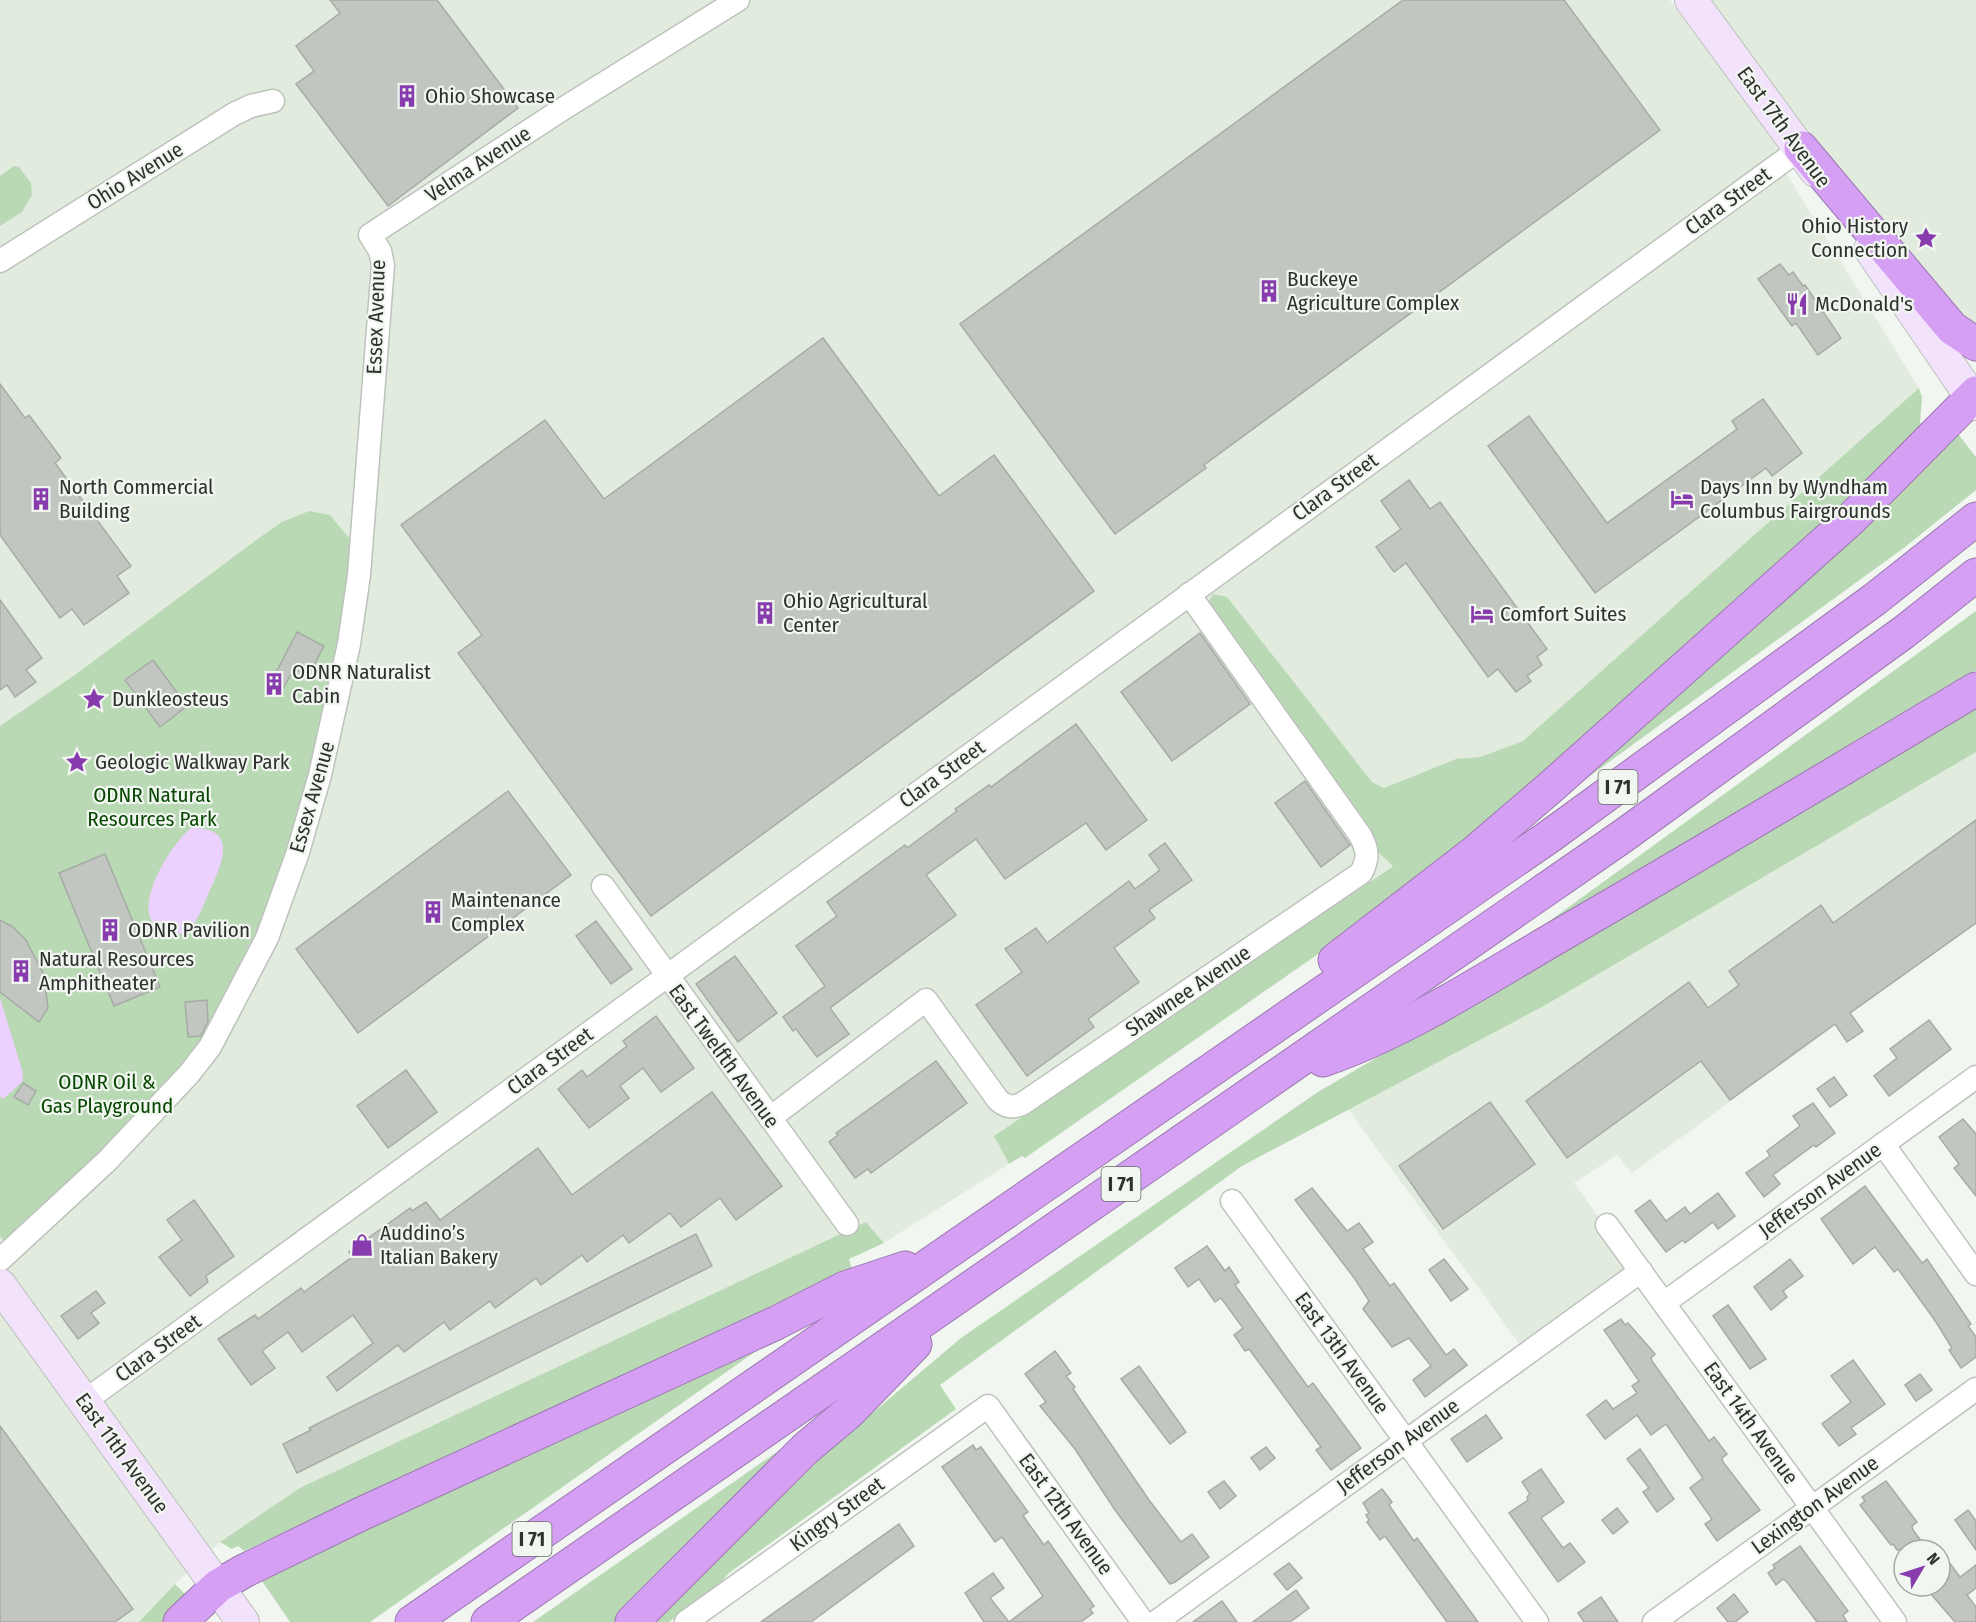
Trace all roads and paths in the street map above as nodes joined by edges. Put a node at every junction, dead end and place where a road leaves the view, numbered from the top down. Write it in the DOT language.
graph roads {
  1 [pos="738,0"];
  2 [pos="1692,0"];
  3 [pos="273,101"];
  4 [pos="1801,148"];
  5 [pos="370,235"];
  6 [pos="0,261"];
  7 [pos="1976,344"];
  8 [pos="1974,398"];
  9 [pos="1976,519"];
  10 [pos="1976,575"];
  11 [pos="1189,594"];
  12 [pos="1976,689"];
  13 [pos="603,886"];
  14 [pos="666,975"];
  15 [pos="1251,1043"];
  16 [pos="1276,1077"];
  17 [pos="1976,1077"];
  18 [pos="770,1118"];
  19 [pos="1882,1144"];
  20 [pos="1232,1201"];
  21 [pos="847,1224"];
  22 [pos="1607,1225"];
  23 [pos="943,1254"];
  24 [pos="0,1260"];
  25 [pos="1641,1271"];
  26 [pos="1976,1274"];
  27 [pos="0,1285"];
  28 [pos="966,1291"];
  29 [pos="1664,1303"];
  30 [pos="1976,1389"];
  31 [pos="85,1401"];
  32 [pos="988,1406"];
  33 [pos="1406,1441"];
  34 [pos="1812,1507"];
  35 [pos="218,1586"];
  36 [pos="1140,1620"];
  37 [pos="180,1622"];
  38 [pos="243,1622"];
  39 [pos="412,1622"];
  40 [pos="488,1622"];
  41 [pos="632,1622"];
  42 [pos="686,1622"];
  43 [pos="1537,1622"];
  44 [pos="1654,1622"];
  45 [pos="1895,1622"];
  1 -- 5 [label="street, Velma Avenue"];
  2 -- 4 [label="street, East 17th Avenue"];
  3 -- 6 [label="street, Ohio Avenue"];
  4 -- 7 [label="highway"];
  4 -- 8 [label="street, East 17th Avenue"];
  4 -- 11 [label="street, Clara Street"];
  5 -- 24 [label="street, Essex Avenue"];
  8 -- 15 [label="highway"];
  9 -- 15 [label="highway, I 71"];
  10 -- 16 [label="highway, I 71"];
  11 -- 14 [label="street, Clara Street"];
  11 -- 18 [label="street, Shawnee Avenue"];
  12 -- 16 [label="highway"];
  13 -- 14 [label="street, East Twelfth Avenue"];
  14 -- 18 [label="street, East Twelfth Avenue"];
  14 -- 31 [label="street, Clara Street"];
  15 -- 23 [label="highway, I 71"];
  16 -- 28 [label="highway, I 71"];
  17 -- 19 [label="street, Jefferson Avenue"];
  18 -- 21 [label="street, East Twelfth Avenue"];
  19 -- 26 [label="street"];
  19 -- 29 [label="street, Jefferson Avenue"];
  20 -- 33 [label="street, East 13th Avenue"];
  22 -- 25 [label="street, East 14th Avenue"];
  23 -- 35 [label="highway"];
  23 -- 39 [label="highway, I 71"];
  25 -- 29 [label="street, East 14th Avenue"];
  25 -- 33 [label="street, Jefferson Avenue"];
  27 -- 31 [label="street, East 11th Avenue"];
  28 -- 40 [label="highway, I 71"];
  28 -- 41 [label="highway"];
  29 -- 34 [label="street, East 14th Avenue"];
  30 -- 34 [label="street, Lexington Avenue"];
  31 -- 35 [label="street, East 11th Avenue"];
  32 -- 36 [label="street, East 12th Avenue"];
  32 -- 42 [label="street, Kingry Street"];
  33 -- 36 [label="street, Jefferson Avenue"];
  33 -- 43 [label="street, East 13th Avenue"];
  34 -- 44 [label="street, Lexington Avenue"];
  34 -- 45 [label="street, East 14th Avenue"];
  35 -- 37 [label="highway"];
  35 -- 38 [label="street, East 11th Avenue"];
}
